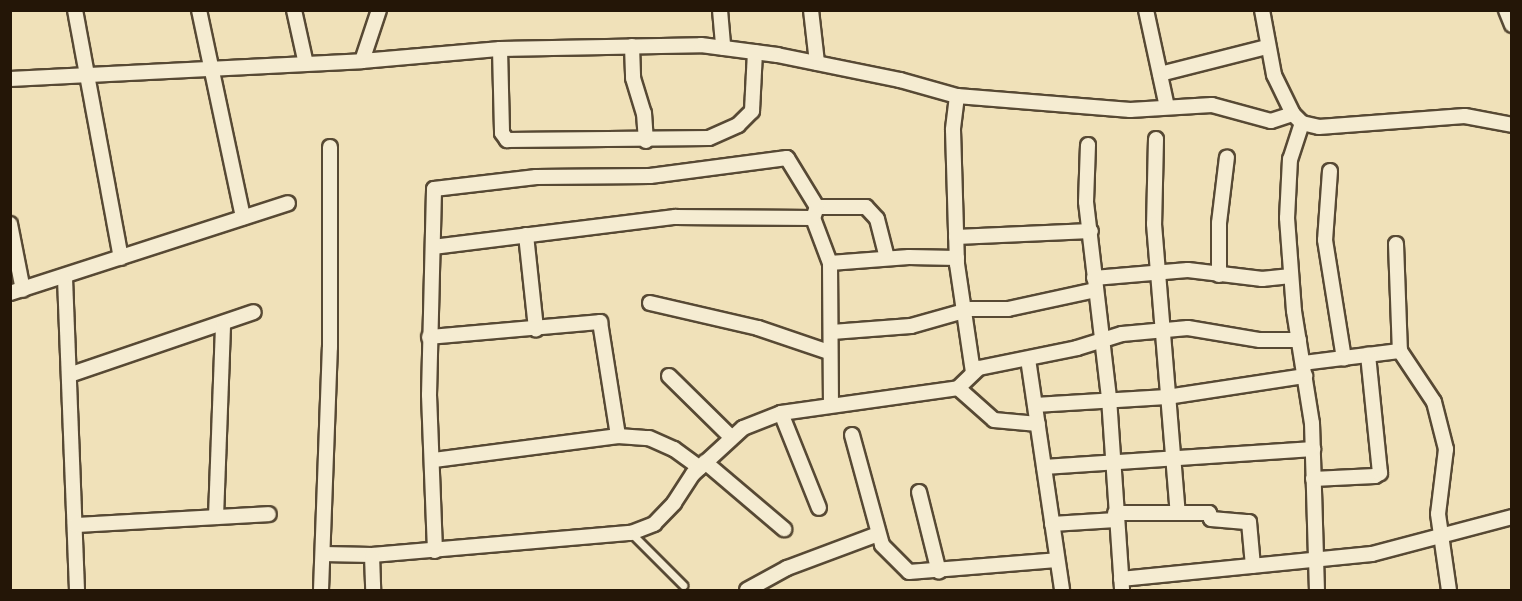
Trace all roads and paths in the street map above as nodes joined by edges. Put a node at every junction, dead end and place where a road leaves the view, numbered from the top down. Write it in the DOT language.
graph roads {
  1 [pos="75,10"];
  2 [pos="199,10"];
  3 [pos="294,10"];
  4 [pos="379,10"];
  5 [pos="720,10"];
  6 [pos="812,10"];
  7 [pos="1146,10"];
  8 [pos="1262,10"];
  9 [pos="632,46"];
  10 [pos="1267,47"];
  11 [pos="723,48"];
  12 [pos="500,49"];
  13 [pos="755,52"];
  14 [pos="362,61"];
  15 [pos="817,63"];
  16 [pos="306,64"];
  17 [pos="212,70"];
  18 [pos="1160,74"];
  19 [pos="87,75"];
  20 [pos="10,79"];
  21 [pos="957,96"];
  22 [pos="1167,107"];
  23 [pos="1297,119"];
  24 [pos="1512,125"];
  25 [pos="1156,139"];
  26 [pos="646,141"];
  27 [pos="1088,145"];
  28 [pos="330,147"];
  29 [pos="1227,157"];
  30 [pos="1330,171"];
  31 [pos="288,203"];
  32 [pos="815,213"];
  33 [pos="243,217"];
  34 [pos="10,224"];
  35 [pos="1091,231"];
  36 [pos="526,235"];
  37 [pos="956,237"];
  38 [pos="1396,244"];
  39 [pos="433,248"];
  40 [pos="122,258"];
  41 [pos="886,258"];
  42 [pos="957,258"];
  43 [pos="830,263"];
  44 [pos="1158,271"];
  45 [pos="1219,275"];
  46 [pos="1291,276"];
  47 [pos="65,278"];
  48 [pos="1094,284"];
  49 [pos="17,291"];
  50 [pos="650,303"];
  51 [pos="964,311"];
  52 [pos="254,312"];
  53 [pos="223,323"];
  54 [pos="536,329"];
  55 [pos="1162,329"];
  56 [pos="832,333"];
  57 [pos="429,337"];
  58 [pos="1100,340"];
  59 [pos="1299,340"];
  60 [pos="1400,351"];
  61 [pos="829,352"];
  62 [pos="1368,355"];
  63 [pos="1344,358"];
  64 [pos="1028,359"];
  65 [pos="1304,370"];
  66 [pos="973,372"];
  67 [pos="69,375"];
  68 [pos="669,376"];
  69 [pos="958,388"];
  70 [pos="1167,397"];
  71 [pos="1109,398"];
  72 [pos="831,405"];
  73 [pos="1035,405"];
  74 [pos="781,413"];
  75 [pos="1038,424"];
  76 [pos="852,435"];
  77 [pos="618,436"];
  78 [pos="732,438"];
  79 [pos="1313,449"];
  80 [pos="1173,459"];
  81 [pos="434,460"];
  82 [pos="1112,463"];
  83 [pos="703,465"];
  84 [pos="1044,466"];
  85 [pos="1313,479"];
  86 [pos="919,492"];
  87 [pos="819,508"];
  88 [pos="1178,513"];
  89 [pos="269,514"];
  90 [pos="216,517"];
  91 [pos="1115,517"];
  92 [pos="1512,517"];
  93 [pos="1052,524"];
  94 [pos="75,525"];
  95 [pos="784,530"];
  96 [pos="631,533"];
  97 [pos="878,534"];
  98 [pos="1443,539"];
  99 [pos="435,551"];
  100 [pos="323,554"];
  101 [pos="372,555"];
  102 [pos="1316,558"];
  103 [pos="1057,560"];
  104 [pos="1253,566"];
  105 [pos="939,572"];
  106 [pos="683,585"];
  107 [pos="1122,585"];
  108 [pos="77,591"];
  109 [pos="321,591"];
  110 [pos="373,591"];
  111 [pos="747,591"];
  112 [pos="1062,591"];
  113 [pos="1317,591"];
  114 [pos="1449,591"];
  1 -- 19 [label="street"];
  2 -- 17 [label="street"];
  3 -- 16 [label="street"];
  4 -- 14 [label="street"];
  5 -- 11 [label="street"];
  6 -- 15 [label="street"];
  7 -- 18 [label="street"];
  8 -- 10 [label="street"];
  9 -- 11 [label="street"];
  9 -- 12 [label="street"];
  9 -- 26 [label="street"];
  10 -- 18 [label="street"];
  10 -- 23 [label="street"];
  11 -- 13 [label="street"];
  12 -- 14 [label="street"];
  12 -- 26 [label="street"];
  13 -- 15 [label="street"];
  13 -- 26 [label="street"];
  14 -- 16 [label="street"];
  15 -- 21 [label="street"];
  16 -- 17 [label="street"];
  17 -- 19 [label="street"];
  17 -- 33 [label="street"];
  18 -- 22 [label="street"];
  19 -- 20 [label="street"];
  19 -- 40 [label="street"];
  21 -- 22 [label="street"];
  21 -- 37 [label="street"];
  22 -- 23 [label="street"];
  23 -- 24 [label="street"];
  23 -- 46 [label="street"];
  25 -- 44 [label="street"];
  27 -- 35 [label="street"];
  28 -- 100 [label="street"];
  29 -- 45 [label="street"];
  30 -- 63 [label="street"];
  31 -- 33 [label="street"];
  32 -- 36 [label="street"];
  32 -- 39 [label="street"];
  32 -- 41 [label="street"];
  32 -- 43 [label="street"];
  33 -- 40 [label="street"];
  34 -- 49 [label="street"];
  35 -- 37 [label="street"];
  35 -- 48 [label="street"];
  36 -- 39 [label="street"];
  36 -- 54 [label="street"];
  37 -- 42 [label="street"];
  38 -- 60 [label="street"];
  39 -- 57 [label="street"];
  40 -- 47 [label="street"];
  41 -- 42 [label="street"];
  41 -- 43 [label="street"];
  42 -- 51 [label="street"];
  43 -- 56 [label="street"];
  44 -- 45 [label="street"];
  44 -- 48 [label="street"];
  44 -- 55 [label="street"];
  45 -- 46 [label="street"];
  46 -- 59 [label="street"];
  47 -- 49 [label="street"];
  47 -- 67 [label="street"];
  48 -- 51 [label="street"];
  48 -- 58 [label="street"];
  50 -- 61 [label="street"];
  51 -- 56 [label="street"];
  51 -- 66 [label="street"];
  52 -- 53 [label="street"];
  53 -- 67 [label="street"];
  53 -- 90 [label="street"];
  54 -- 57 [label="street"];
  54 -- 77 [label="street"];
  55 -- 58 [label="street"];
  55 -- 59 [label="street"];
  55 -- 70 [label="street"];
  56 -- 61 [label="street"];
  57 -- 81 [label="street"];
  58 -- 64 [label="street"];
  58 -- 71 [label="street"];
  59 -- 65 [label="street"];
  60 -- 62 [label="street"];
  60 -- 98 [label="street"];
  61 -- 72 [label="street"];
  62 -- 63 [label="street"];
  62 -- 85 [label="street"];
  63 -- 65 [label="street"];
  64 -- 66 [label="street"];
  64 -- 73 [label="street"];
  65 -- 70 [label="street"];
  65 -- 79 [label="street"];
  66 -- 69 [label="street"];
  67 -- 94 [label="street"];
  68 -- 78 [label="street"];
  69 -- 72 [label="street"];
  69 -- 75 [label="street"];
  70 -- 71 [label="street"];
  70 -- 80 [label="street"];
  71 -- 73 [label="street"];
  71 -- 82 [label="street"];
  72 -- 74 [label="street"];
  73 -- 75 [label="street"];
  74 -- 78 [label="street"];
  74 -- 87 [label="street"];
  75 -- 84 [label="street"];
  76 -- 97 [label="street"];
  77 -- 81 [label="street"];
  77 -- 83 [label="street"];
  78 -- 83 [label="street"];
  79 -- 80 [label="street"];
  79 -- 85 [label="street"];
  80 -- 82 [label="street"];
  80 -- 88 [label="street"];
  81 -- 99 [label="street"];
  82 -- 84 [label="street"];
  82 -- 91 [label="street"];
  83 -- 95 [label="street"];
  83 -- 96 [label="street"];
  84 -- 93 [label="street"];
  85 -- 102 [label="street"];
  86 -- 105 [label="street"];
  88 -- 91 [label="street"];
  88 -- 104 [label="street"];
  89 -- 90 [label="street"];
  90 -- 94 [label="street"];
  91 -- 93 [label="street"];
  91 -- 107 [label="street"];
  92 -- 98 [label="street"];
  93 -- 103 [label="street"];
  94 -- 108 [label="street"];
  96 -- 99 [label="street"];
  96 -- 106 [label="lane"];
  97 -- 105 [label="street"];
  97 -- 111 [label="street"];
  98 -- 102 [label="street"];
  98 -- 114 [label="street"];
  99 -- 101 [label="street"];
  100 -- 101 [label="street"];
  100 -- 109 [label="street"];
  101 -- 110 [label="street"];
  102 -- 104 [label="street"];
  102 -- 113 [label="street"];
  103 -- 105 [label="street"];
  103 -- 112 [label="street"];
  104 -- 107 [label="street"];
}
